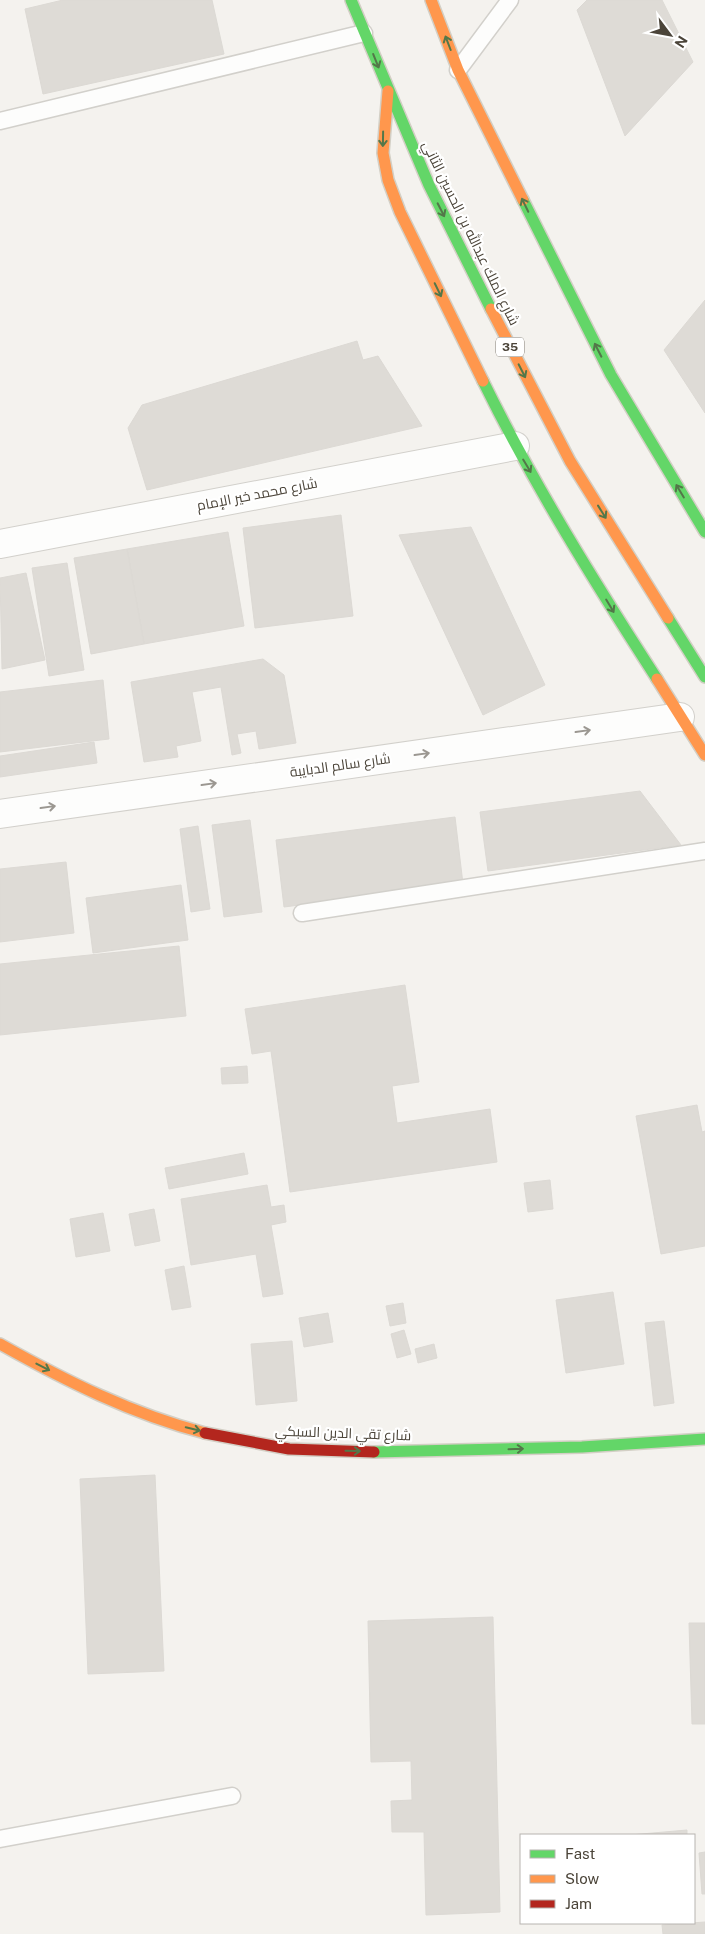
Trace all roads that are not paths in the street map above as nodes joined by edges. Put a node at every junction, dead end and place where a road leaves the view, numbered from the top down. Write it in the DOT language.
graph roads {
  1 [pos="351,0"];
  2 [pos="431,0"];
  3 [pos="510,0"];
  4 [pos="364,33"];
  5 [pos="458,70"];
  6 [pos="388,91"];
  7 [pos="0,121"];
  8 [pos="515,446"];
  9 [pos="705,532"];
  10 [pos="0,544"];
  11 [pos="705,676"];
  12 [pos="680,717"];
  13 [pos="705,755"];
  14 [pos="0,814"];
  15 [pos="705,851"];
  16 [pos="302,913"];
  17 [pos="0,1344"];
  18 [pos="705,1439"];
  19 [pos="232,1796"];
  20 [pos="0,1839"];
  1 -- 4 [label="main road, شارع الملك عبدالله بن الحسين الثاني / 35"];
  5 -- 2 [label="main road, one-way"];
  3 -- 5 [label="lane"];
  4 -- 6 [label="main road, شارع الملك عبدالله بن الحسين الثاني / 35, one-way"];
  4 -- 7 [label="lane"];
  9 -- 5 [label="main road, one-way"];
  6 -- 8 [label="main road, one-way"];
  6 -- 11 [label="main road, شارع الملك عبدالله بن الحسين الثاني / 35, one-way"];
  8 -- 10 [label="street, شارع محمد خير الإمام"];
  8 -- 12 [label="main road, one-way"];
  12 -- 13 [label="main road"];
  14 -- 12 [label="street, شارع سالم الدبايبة, one-way"];
  15 -- 16 [label="lane"];
  17 -- 18 [label="main road, شارع تقي الدين السبكي, one-way"];
  19 -- 20 [label="lane"];
}
